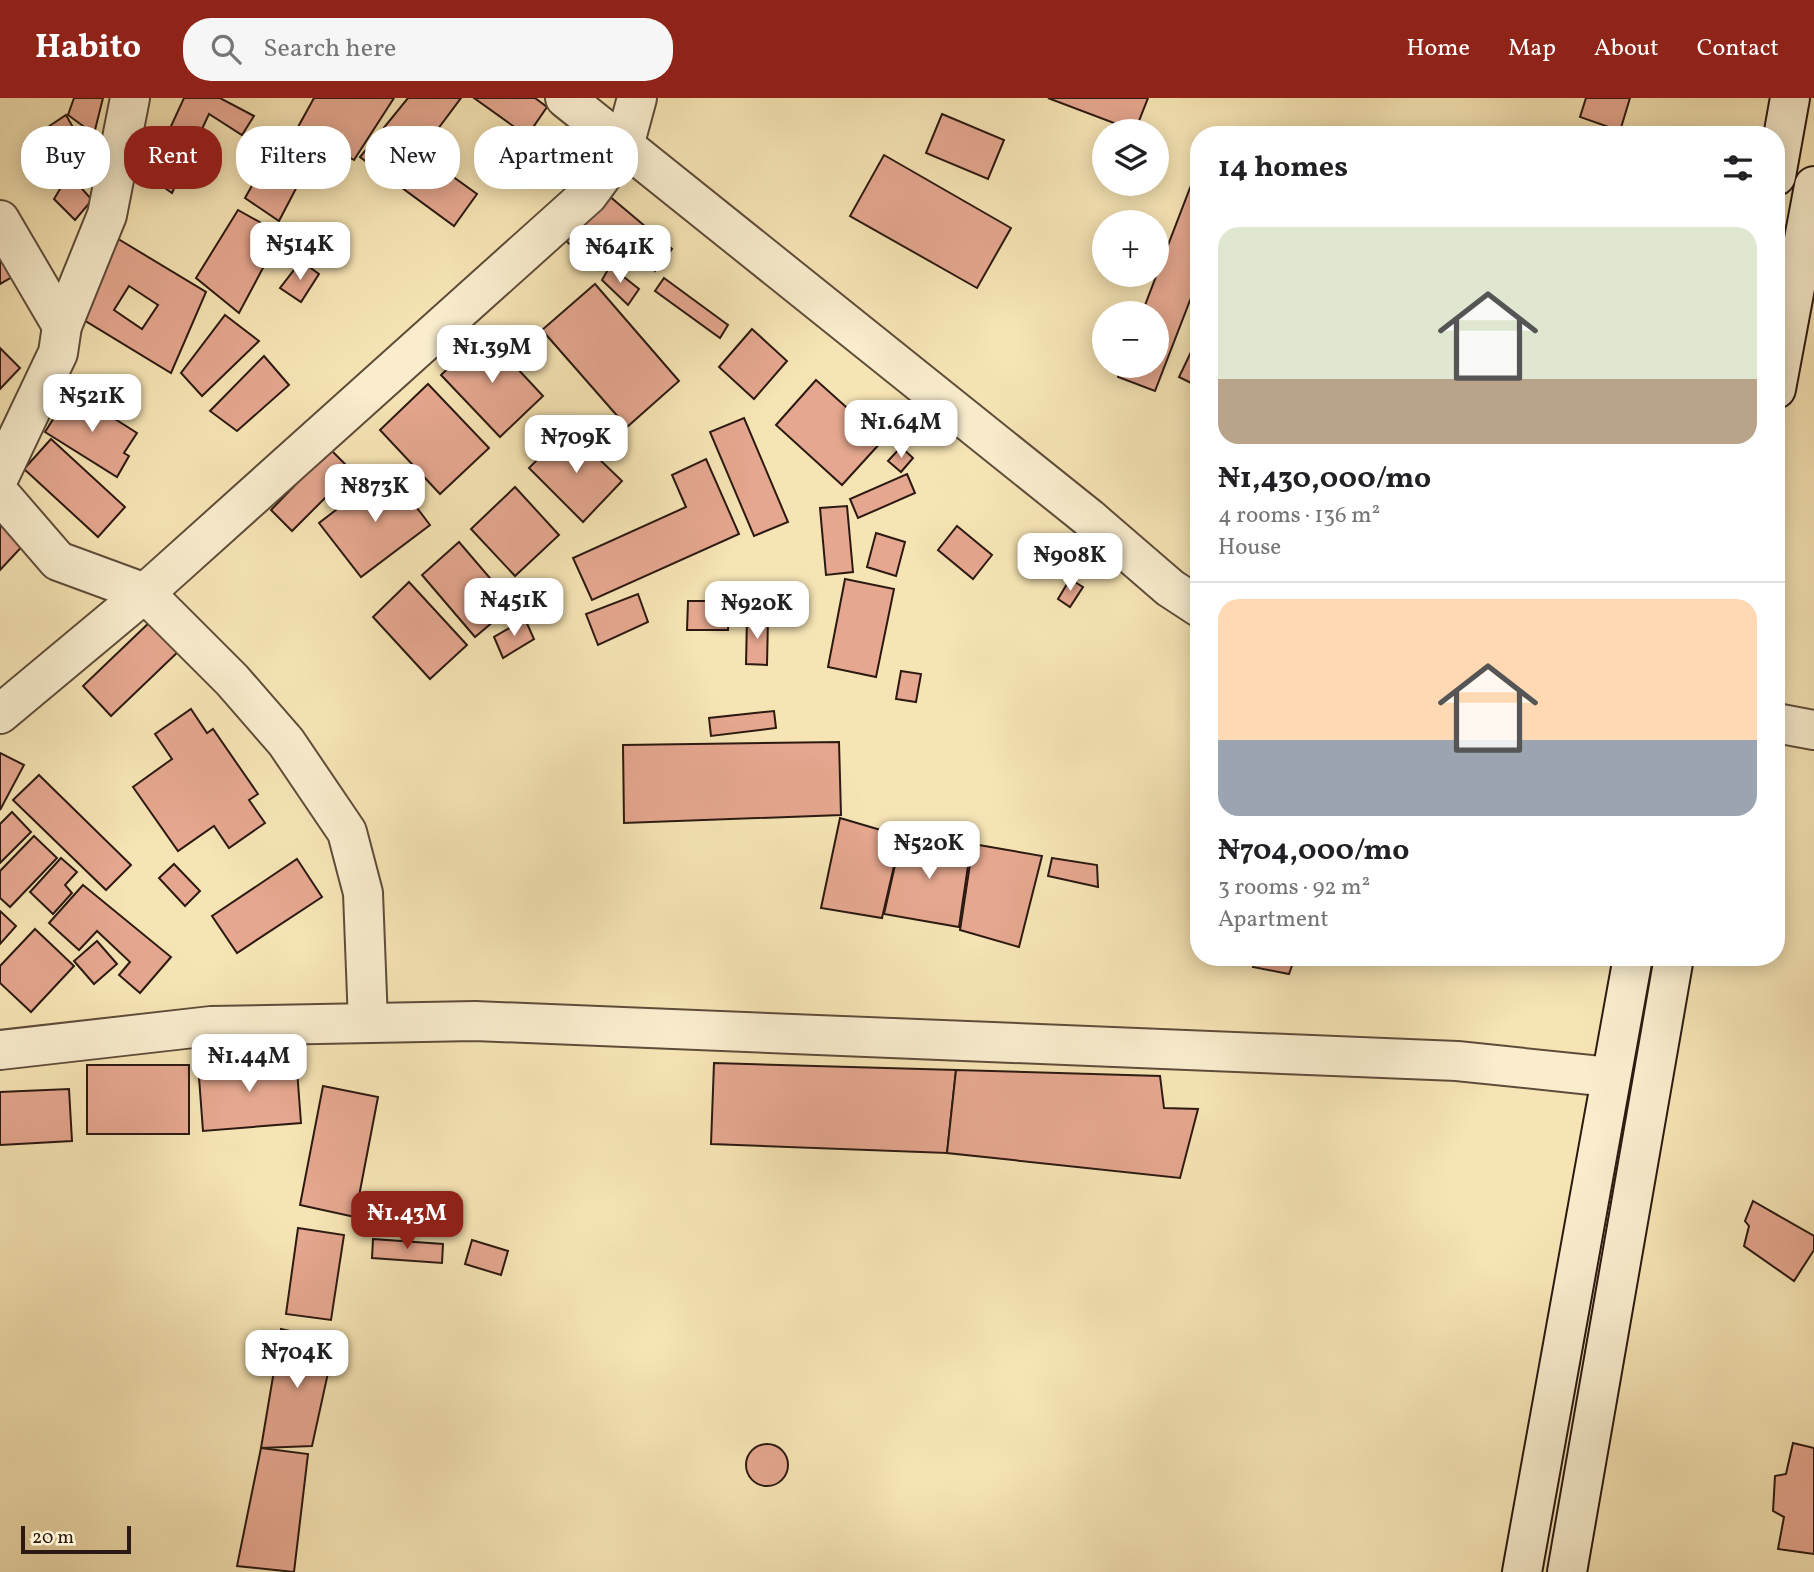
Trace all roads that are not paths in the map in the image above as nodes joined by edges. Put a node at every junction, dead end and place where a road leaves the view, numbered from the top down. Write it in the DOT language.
graph roads {
  1 [pos="130,98"];
  2 [pos="565,98"];
  3 [pos="637,98"];
  4 [pos="1790,98"];
  5 [pos="599,126"];
  6 [pos="629,126"];
  7 [pos="1785,126"];
  8 [pos="638,157"];
  9 [pos="1814,186"];
  10 [pos="592,189"];
  11 [pos="0,220"];
  12 [pos="62,326"];
  13 [pos="1785,341"];
  14 [pos="0,475"];
  15 [pos="0,494"];
  16 [pos="145,593"];
  17 [pos="1190,601"];
  18 [pos="0,714"];
  19 [pos="1785,725"];
  20 [pos="1814,730"];
  21 [pos="1631,966"];
  22 [pos="1672,966"];
  23 [pos="368,1021"];
  24 [pos="0,1050"];
  25 [pos="1609,1077"];
  26 [pos="1522,1572"];
  27 [pos="1567,1572"];
  1 -- 12 [label="street"];
  2 -- 5 [label="street"];
  3 -- 6 [label="street"];
  4 -- 7 [label="street"];
  8 -- 17 [label="street"];
  9 -- 13 [label="street"];
  10 -- 16 [label="street"];
  11 -- 12 [label="street"];
  12 -- 14 [label="street"];
  15 -- 16 [label="street"];
  16 -- 18 [label="street"];
  16 -- 23 [label="street"];
  19 -- 20 [label="street"];
  21 -- 25 [label="street"];
  22 -- 27 [label="street"];
  23 -- 24 [label="street"];
  23 -- 25 [label="street"];
  25 -- 26 [label="street"];
}
